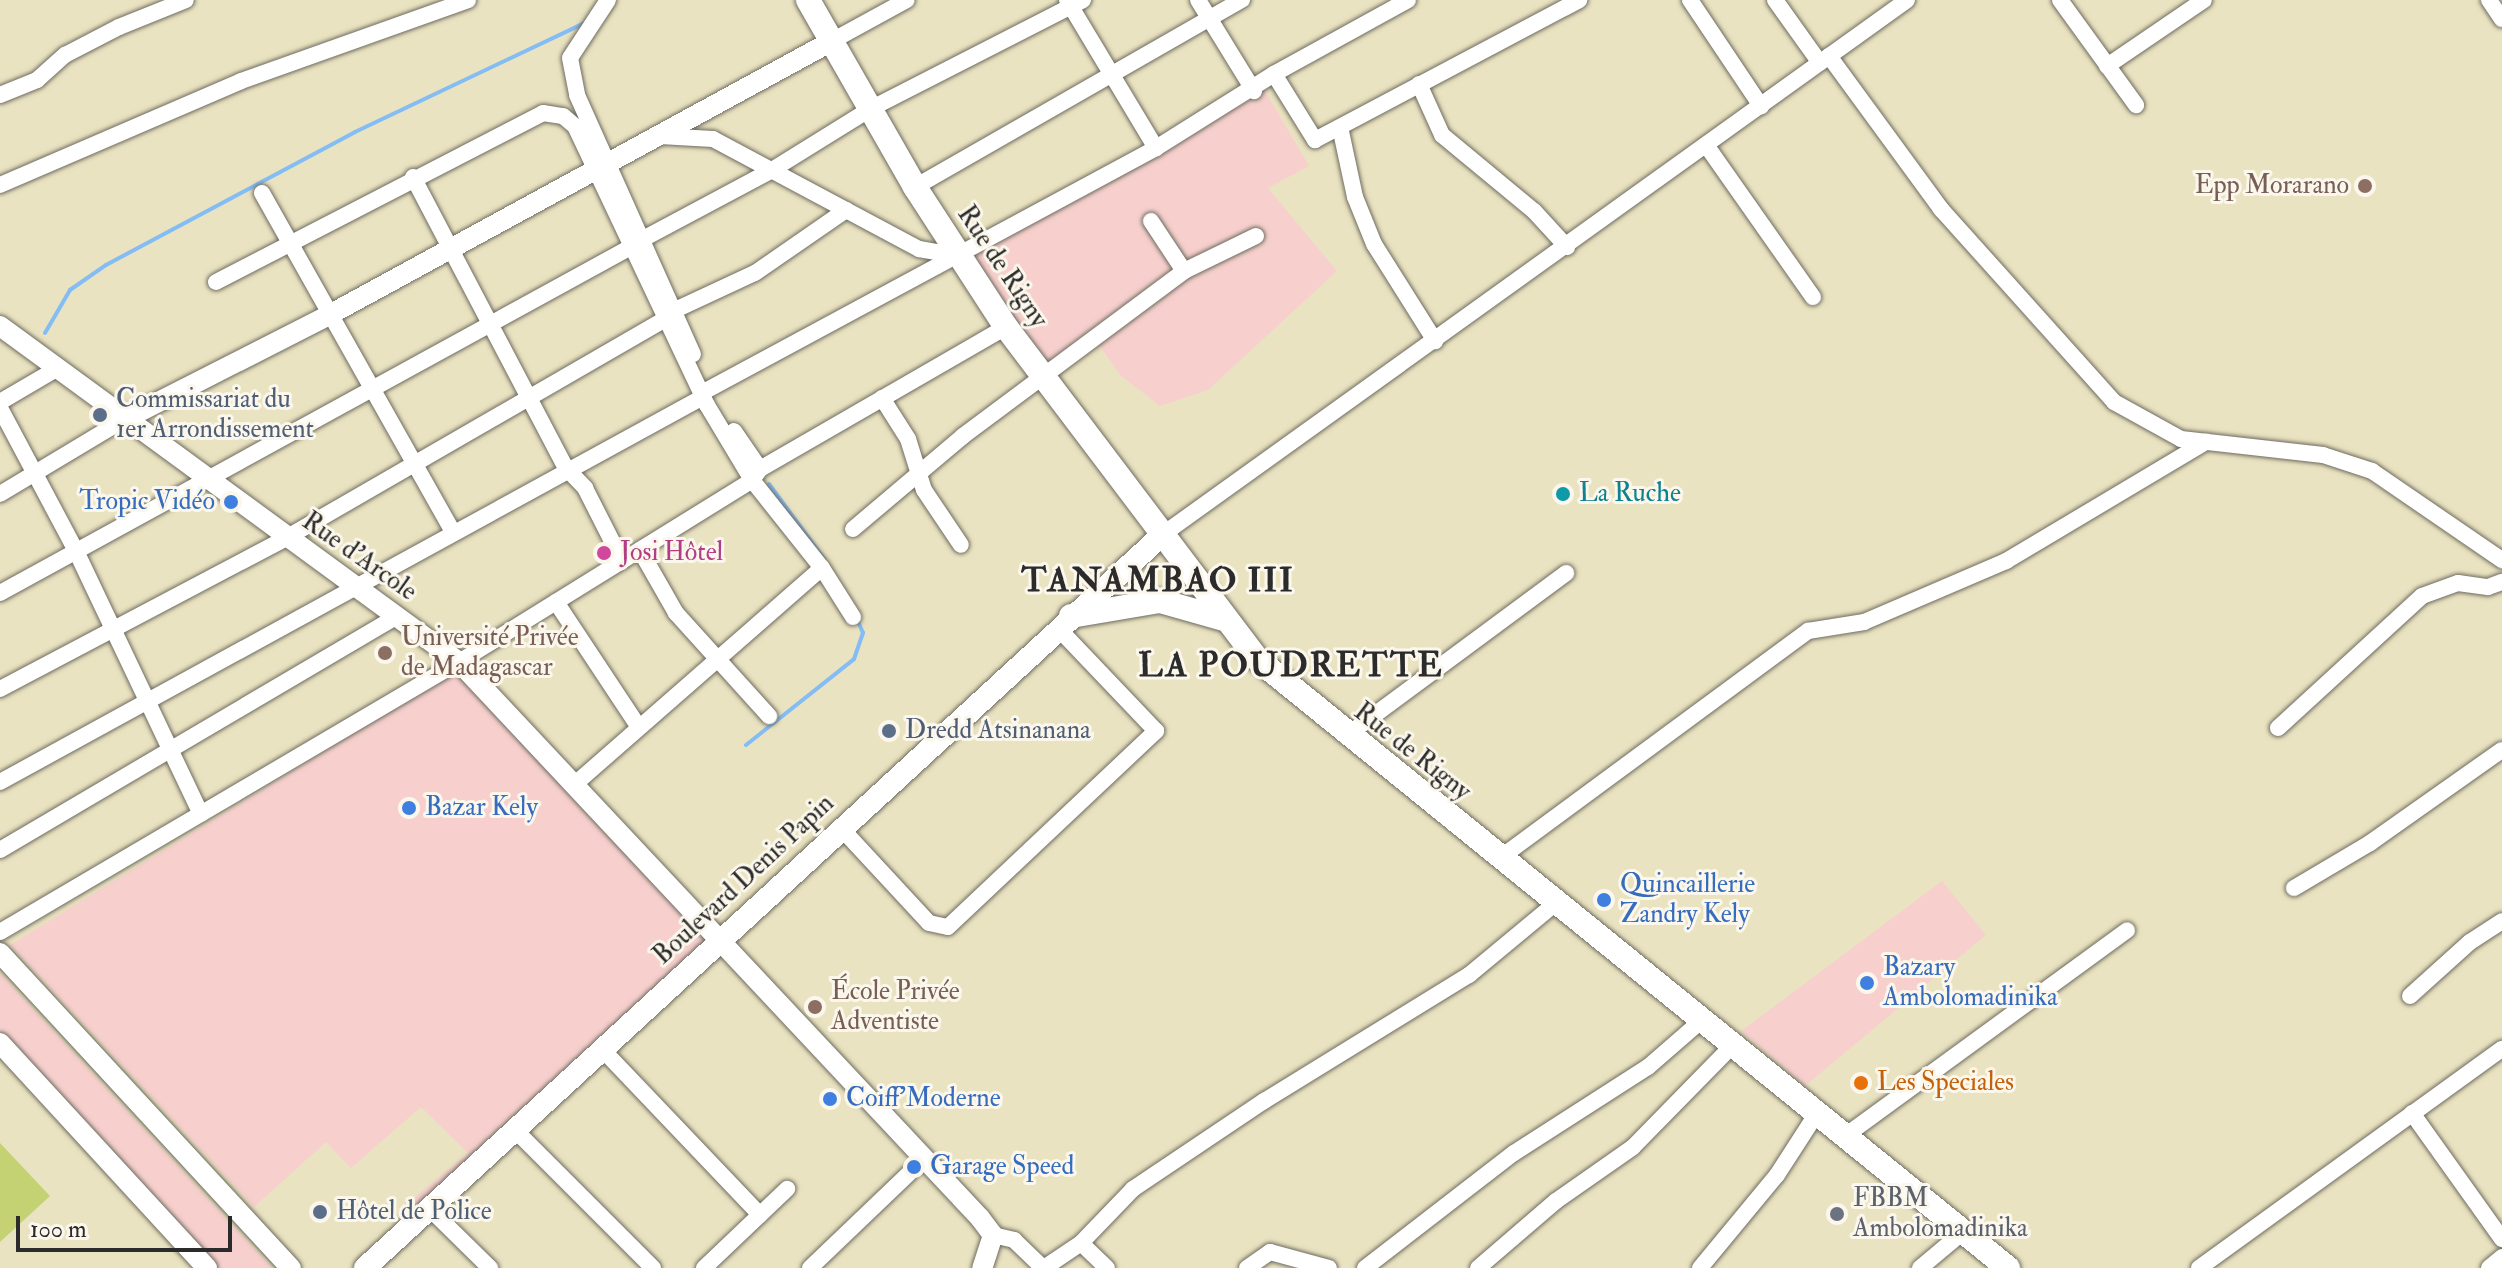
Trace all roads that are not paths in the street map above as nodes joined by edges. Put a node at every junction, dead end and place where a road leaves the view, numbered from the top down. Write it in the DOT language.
graph roads {
  1 [pos="186,0"];
  2 [pos="468,0"];
  3 [pos="608,0"];
  4 [pos="808,0"];
  5 [pos="907,0"];
  6 [pos="1198,0"];
  7 [pos="1242,0"];
  8 [pos="1408,0"];
  9 [pos="1690,0"];
  10 [pos="1775,0"];
  11 [pos="1907,0"];
  12 [pos="2060,0"];
  13 [pos="2204,0"];
  14 [pos="2489,0"];
  15 [pos="1074,2"];
  16 [pos="1571,2"];
  17 [pos="1209,18"];
  18 [pos="2502,19"];
  19 [pos="832,41"];
  20 [pos="1824,60"];
  21 [pos="2107,66"];
  22 [pos="1112,74"];
  23 [pos="1274,74"];
  24 [pos="1419,84"];
  25 [pos="1254,91"];
  26 [pos="0,95"];
  27 [pos="2136,105"];
  28 [pos="1761,106"];
  29 [pos="872,108"];
  30 [pos="1340,127"];
  31 [pos="660,136"];
  32 [pos="1706,145"];
  33 [pos="1156,148"];
  34 [pos="600,169"];
  35 [pos="772,170"];
  36 [pos="413,177"];
  37 [pos="0,185"];
  38 [pos="915,187"];
  39 [pos="262,193"];
  40 [pos="846,210"];
  41 [pos="1151,221"];
  42 [pos="1256,236"];
  43 [pos="287,243"];
  44 [pos="636,243"];
  45 [pos="1567,247"];
  46 [pos="450,250"];
  47 [pos="958,256"];
  48 [pos="1184,271"];
  49 [pos="216,282"];
  50 [pos="1813,297"];
  51 [pos="329,315"];
  52 [pos="668,316"];
  53 [pos="490,324"];
  54 [pos="0,326"];
  55 [pos="1006,327"];
  56 [pos="1435,341"];
  57 [pos="58,368"];
  58 [pos="1044,374"];
  59 [pos="374,387"];
  60 [pos="706,393"];
  61 [pos="528,398"];
  62 [pos="882,398"];
  63 [pos="0,405"];
  64 [pos="125,419"];
  65 [pos="2206,442"];
  66 [pos="415,460"];
  67 [pos="566,468"];
  68 [pos="922,473"];
  69 [pos="756,474"];
  70 [pos="36,475"];
  71 [pos="207,475"];
  72 [pos="0,494"];
  73 [pos="853,529"];
  74 [pos="453,532"];
  75 [pos="1162,535"];
  76 [pos="286,538"];
  77 [pos="961,545"];
  78 [pos="640,550"];
  79 [pos="76,551"];
  80 [pos="2502,560"];
  81 [pos="622,561"];
  82 [pos="822,568"];
  83 [pos="1566,573"];
  84 [pos="2502,582"];
  85 [pos="358,586"];
  86 [pos="0,593"];
  87 [pos="556,602"];
  88 [pos="397,616"];
  89 [pos="853,617"];
  90 [pos="1225,619"];
  91 [pos="1064,622"];
  92 [pos="110,629"];
  93 [pos="715,657"];
  94 [pos="459,662"];
  95 [pos="0,689"];
  96 [pos="150,704"];
  97 [pos="769,716"];
  98 [pos="638,726"];
  99 [pos="2278,728"];
  100 [pos="1346,736"];
  101 [pos="170,747"];
  102 [pos="2502,750"];
  103 [pos="0,782"];
  104 [pos="575,784"];
  105 [pos="201,814"];
  106 [pos="841,828"];
  107 [pos="0,850"];
  108 [pos="1500,858"];
  109 [pos="2294,888"];
  110 [pos="1557,902"];
  111 [pos="2502,921"];
  112 [pos="2127,930"];
  113 [pos="0,932"];
  114 [pos="722,938"];
  115 [pos="0,953"];
  116 [pos="2410,996"];
  117 [pos="1702,1020"];
  118 [pos="0,1043"];
  119 [pos="1733,1045"];
  120 [pos="602,1049"];
  121 [pos="2502,1049"];
  122 [pos="1817,1113"];
  123 [pos="2412,1113"];
  124 [pos="513,1128"];
  125 [pos="1845,1136"];
  126 [pos="924,1159"];
  127 [pos="787,1189"];
  128 [pos="431,1210"];
  129 [pos="760,1215"];
  130 [pos="1963,1232"];
  131 [pos="993,1235"];
  132 [pos="2502,1239"];
  133 [pos="1081,1243"];
  134 [pos="2502,1257"];
  135 [pos="207,1268"];
  136 [pos="291,1268"];
  137 [pos="365,1268"];
  138 [pos="490,1268"];
  139 [pos="653,1268"];
  140 [pos="704,1268"];
  141 [pos="810,1268"];
  142 [pos="982,1268"];
  143 [pos="1043,1268"];
  144 [pos="1107,1268"];
  145 [pos="1247,1268"];
  146 [pos="1329,1268"];
  147 [pos="1365,1268"];
  148 [pos="1478,1268"];
  149 [pos="1700,1268"];
  150 [pos="1920,1268"];
  151 [pos="2008,1268"];
  152 [pos="2199,1268"];
  153 [pos="2489,1268"];
  1 -- 26 [label="street"];
  2 -- 37 [label="street"];
  3 -- 34 [label="street"];
  4 -- 19 [label="main road, Rue de Rigny"];
  5 -- 19 [label="street"];
  6 -- 17 [label="street"];
  7 -- 17 [label="street"];
  8 -- 23 [label="street"];
  9 -- 28 [label="street"];
  10 -- 20 [label="street"];
  11 -- 20 [label="street"];
  12 -- 21 [label="street"];
  13 -- 21 [label="street"];
  14 -- 18 [label="street"];
  15 -- 22 [label="street"];
  15 -- 29 [label="street"];
  16 -- 24 [label="street"];
  17 -- 22 [label="street"];
  17 -- 25 [label="street"];
  19 -- 29 [label="main road, Rue de Rigny"];
  19 -- 31 [label="street"];
  20 -- 28 [label="street"];
  20 -- 65 [label="street"];
  21 -- 27 [label="street"];
  22 -- 33 [label="street"];
  22 -- 38 [label="street"];
  23 -- 25 [label="street"];
  23 -- 30 [label="street"];
  24 -- 30 [label="street"];
  24 -- 45 [label="street"];
  25 -- 33 [label="street"];
  28 -- 32 [label="street"];
  29 -- 35 [label="street"];
  29 -- 38 [label="main road, Rue de Rigny"];
  30 -- 56 [label="street"];
  31 -- 34 [label="street"];
  31 -- 35 [label="street"];
  32 -- 45 [label="street"];
  32 -- 50 [label="street"];
  33 -- 47 [label="street"];
  34 -- 36 [label="street"];
  34 -- 44 [label="street"];
  34 -- 46 [label="street"];
  35 -- 40 [label="street"];
  35 -- 44 [label="street"];
  36 -- 43 [label="street"];
  36 -- 46 [label="street"];
  38 -- 47 [label="main road, Rue de Rigny"];
  39 -- 43 [label="street"];
  40 -- 47 [label="street"];
  40 -- 52 [label="street"];
  41 -- 48 [label="street"];
  42 -- 48 [label="street"];
  43 -- 49 [label="street"];
  43 -- 51 [label="street"];
  44 -- 52 [label="street"];
  44 -- 53 [label="street"];
  45 -- 56 [label="street"];
  46 -- 51 [label="street"];
  46 -- 53 [label="street"];
  47 -- 55 [label="main road, Rue de Rigny"];
  47 -- 60 [label="street"];
  48 -- 58 [label="street"];
  51 -- 59 [label="street"];
  51 -- 64 [label="street"];
  52 -- 60 [label="street"];
  52 -- 61 [label="street"];
  53 -- 59 [label="street"];
  53 -- 61 [label="street"];
  54 -- 57 [label="street, Rue d'Arcole"];
  55 -- 58 [label="main road, Rue de Rigny"];
  55 -- 62 [label="street"];
  56 -- 75 [label="street"];
  57 -- 63 [label="street"];
  57 -- 64 [label="street, Rue d'Arcole"];
  58 -- 68 [label="street"];
  58 -- 75 [label="main road, Rue de Rigny"];
  59 -- 66 [label="street"];
  59 -- 71 [label="street"];
  60 -- 67 [label="street"];
  60 -- 69 [label="street"];
  61 -- 66 [label="street"];
  61 -- 67 [label="street"];
  62 -- 68 [label="street"];
  62 -- 69 [label="street"];
  63 -- 70 [label="street"];
  64 -- 70 [label="street"];
  64 -- 71 [label="street, Rue d'Arcole"];
  65 -- 80 [label="street"];
  65 -- 108 [label="street"];
  66 -- 74 [label="street"];
  66 -- 76 [label="street"];
  67 -- 74 [label="street"];
  67 -- 81 [label="street"];
  68 -- 73 [label="street"];
  68 -- 77 [label="street"];
  69 -- 78 [label="street"];
  69 -- 82 [label="street"];
  70 -- 72 [label="street"];
  70 -- 79 [label="street"];
  71 -- 76 [label="street, Rue d'Arcole"];
  71 -- 79 [label="street"];
  74 -- 85 [label="street"];
  75 -- 90 [label="main road, Rue de Rigny"];
  75 -- 91 [label="main road, Boulevard Denis Papin"];
  76 -- 85 [label="street, Rue d'Arcole"];
  76 -- 92 [label="street"];
  78 -- 81 [label="street"];
  78 -- 93 [label="street"];
  79 -- 86 [label="street"];
  79 -- 92 [label="street"];
  81 -- 87 [label="street"];
  82 -- 89 [label="street"];
  82 -- 93 [label="street"];
  83 -- 100 [label="street"];
  84 -- 99 [label="street"];
  85 -- 88 [label="street, Rue d'Arcole"];
  85 -- 96 [label="street"];
  87 -- 94 [label="street"];
  87 -- 98 [label="street"];
  88 -- 94 [label="street, Rue d'Arcole"];
  88 -- 101 [label="street"];
  90 -- 91 [label="main road"];
  90 -- 100 [label="main road, Rue de Rigny"];
  91 -- 106 [label="main road, Boulevard Denis Papin"];
  91 -- 106 [label="street"];
  92 -- 95 [label="street"];
  92 -- 96 [label="street"];
  93 -- 97 [label="street"];
  93 -- 98 [label="street"];
  94 -- 104 [label="street, Rue d'Arcole"];
  94 -- 105 [label="street"];
  96 -- 101 [label="street"];
  96 -- 103 [label="street"];
  98 -- 104 [label="street"];
  100 -- 108 [label="main road, Rue de Rigny"];
  101 -- 105 [label="street"];
  101 -- 107 [label="street"];
  102 -- 109 [label="street"];
  104 -- 114 [label="street, Rue d'Arcole"];
  105 -- 113 [label="street"];
  106 -- 114 [label="main road, Boulevard Denis Papin"];
  108 -- 110 [label="main road, Rue de Rigny"];
  110 -- 117 [label="main road, Rue de Rigny"];
  110 -- 133 [label="street"];
  111 -- 116 [label="street"];
  112 -- 125 [label="street"];
  114 -- 120 [label="main road, Boulevard Denis Papin"];
  114 -- 126 [label="street, Rue d'Arcole"];
  115 -- 136 [label="street"];
  117 -- 119 [label="main road, Rue de Rigny"];
  117 -- 147 [label="street"];
  118 -- 135 [label="street"];
  119 -- 122 [label="main road, Rue de Rigny"];
  119 -- 148 [label="street"];
  120 -- 124 [label="main road, Boulevard Denis Papin"];
  120 -- 129 [label="street"];
  121 -- 123 [label="street"];
  122 -- 125 [label="main road, Rue de Rigny"];
  122 -- 149 [label="street"];
  123 -- 132 [label="street"];
  123 -- 152 [label="street"];
  124 -- 128 [label="main road, Boulevard Denis Papin"];
  124 -- 139 [label="street"];
  125 -- 130 [label="main road, Rue de Rigny"];
  126 -- 131 [label="street, Rue d'Arcole"];
  126 -- 141 [label="street"];
  127 -- 129 [label="street"];
  128 -- 137 [label="main road, Boulevard Denis Papin"];
  128 -- 138 [label="street"];
  129 -- 140 [label="street"];
  130 -- 150 [label="street"];
  130 -- 151 [label="main road, Rue de Rigny"];
  131 -- 142 [label="street"];
  131 -- 143 [label="street"];
  133 -- 143 [label="street"];
  133 -- 144 [label="street"];
  134 -- 153 [label="street"];
  145 -- 146 [label="street"];
}
